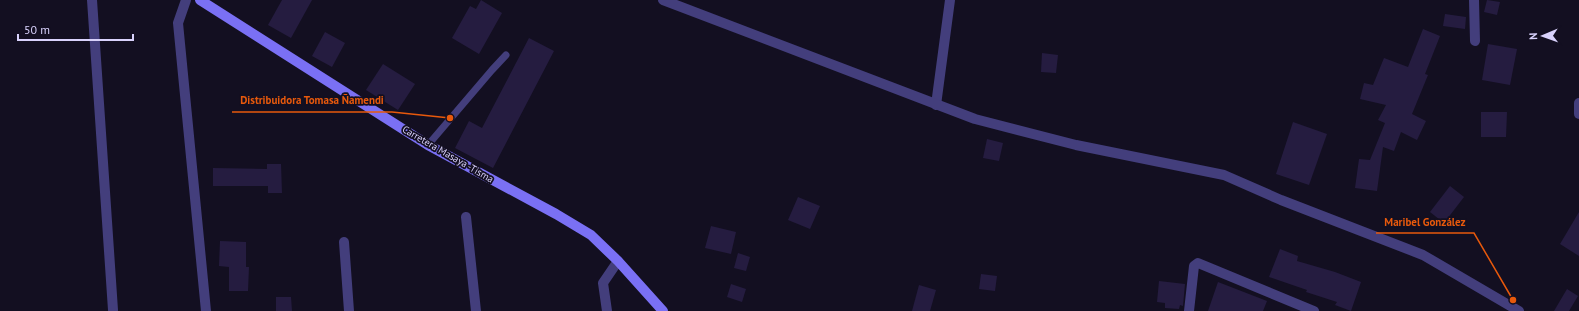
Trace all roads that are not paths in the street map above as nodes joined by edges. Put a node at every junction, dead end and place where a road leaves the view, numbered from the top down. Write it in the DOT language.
graph roads {
  1 [pos="92,0"];
  2 [pos="186,0"];
  3 [pos="200,0"];
  4 [pos="663,0"];
  5 [pos="950,0"];
  6 [pos="1474,0"];
  7 [pos="1476,41"];
  8 [pos="506,55"];
  9 [pos="1579,103"];
  10 [pos="936,105"];
  11 [pos="1579,114"];
  12 [pos="428,145"];
  13 [pos="466,217"];
  14 [pos="344,242"];
  15 [pos="618,262"];
  16 [pos="113,310"];
  17 [pos="206,311"];
  18 [pos="349,311"];
  19 [pos="476,311"];
  20 [pos="607,311"];
  21 [pos="663,311"];
  22 [pos="1189,311"];
  23 [pos="1314,311"];
  24 [pos="1519,311"];
  1 -- 16 [label="street"];
  2 -- 17 [label="street"];
  3 -- 12 [label="main road, Carretera Masaya -Tisma"];
  4 -- 10 [label="street"];
  5 -- 10 [label="street"];
  6 -- 7 [label="street"];
  8 -- 12 [label="lane"];
  9 -- 11 [label="street"];
  10 -- 24 [label="street"];
  12 -- 15 [label="main road, Carretera Masaya -Tisma"];
  13 -- 19 [label="street"];
  14 -- 18 [label="street"];
  15 -- 20 [label="street"];
  15 -- 21 [label="main road, Carretera Masaya -Tisma"];
  22 -- 23 [label="street"];
}
